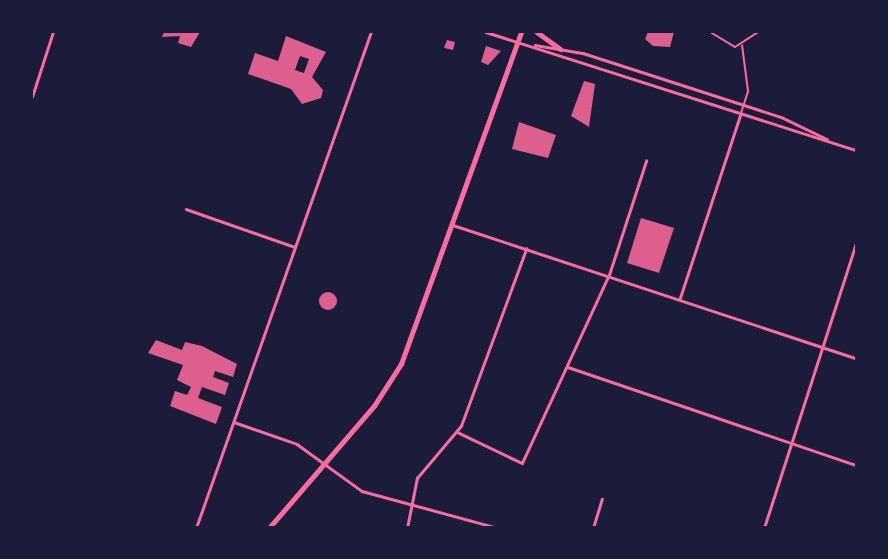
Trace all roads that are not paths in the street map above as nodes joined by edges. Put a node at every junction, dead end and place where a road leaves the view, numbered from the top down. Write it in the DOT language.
graph roads {
  1 [pos="53,32"];
  2 [pos="371,32"];
  3 [pos="486,32"];
  4 [pos="521,32"];
  5 [pos="537,32"];
  6 [pos="710,32"];
  7 [pos="758,32"];
  8 [pos="518,41"];
  9 [pos="532,45"];
  10 [pos="741,45"];
  11 [pos="735,47"];
  12 [pos="560,49"];
  13 [pos="741,56"];
  14 [pos="32,97"];
  15 [pos="743,105"];
  16 [pos="741,114"];
  17 [pos="829,140"];
  18 [pos="856,150"];
  19 [pos="646,161"];
  20 [pos="186,209"];
  21 [pos="453,225"];
  22 [pos="856,244"];
  23 [pos="295,247"];
  24 [pos="526,249"];
  25 [pos="609,275"];
  26 [pos="680,299"];
  27 [pos="824,347"];
  28 [pos="856,358"];
  29 [pos="568,367"];
  30 [pos="234,422"];
  31 [pos="457,432"];
  32 [pos="792,443"];
  33 [pos="321,464"];
  34 [pos="856,465"];
  35 [pos="602,499"];
  36 [pos="409,503"];
  37 [pos="196,527"];
  38 [pos="269,527"];
  39 [pos="407,527"];
  40 [pos="498,527"];
  41 [pos="593,527"];
  42 [pos="764,527"];
  1 -- 14 [label="street"];
  2 -- 23 [label="street"];
  3 -- 8 [label="street"];
  4 -- 8 [label="highway"];
  5 -- 12 [label="highway"];
  6 -- 11 [label="lane"];
  7 -- 10 [label="lane"];
  8 -- 9 [label="street"];
  8 -- 21 [label="highway"];
  9 -- 12 [label="street"];
  9 -- 16 [label="street"];
  10 -- 11 [label="lane"];
  10 -- 13 [label="lane"];
  11 -- 13 [label="lane"];
  12 -- 15 [label="street"];
  13 -- 15 [label="lane"];
  15 -- 16 [label="lane"];
  15 -- 17 [label="street"];
  16 -- 17 [label="street"];
  16 -- 26 [label="street"];
  17 -- 18 [label="street"];
  19 -- 25 [label="street"];
  20 -- 23 [label="street"];
  21 -- 24 [label="street"];
  21 -- 33 [label="highway"];
  22 -- 27 [label="street"];
  23 -- 30 [label="street"];
  24 -- 25 [label="street"];
  24 -- 31 [label="street"];
  25 -- 26 [label="street"];
  25 -- 29 [label="street"];
  26 -- 27 [label="street"];
  27 -- 28 [label="street"];
  27 -- 32 [label="street"];
  29 -- 31 [label="street"];
  29 -- 32 [label="street"];
  30 -- 33 [label="street"];
  30 -- 37 [label="street"];
  31 -- 36 [label="street"];
  32 -- 34 [label="street"];
  32 -- 42 [label="street"];
  33 -- 36 [label="street"];
  33 -- 38 [label="highway"];
  35 -- 41 [label="street"];
  36 -- 39 [label="street"];
  36 -- 40 [label="street"];
}
